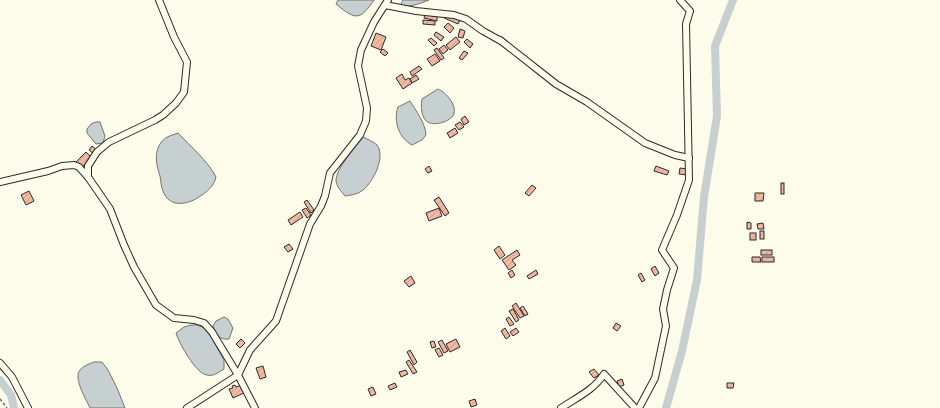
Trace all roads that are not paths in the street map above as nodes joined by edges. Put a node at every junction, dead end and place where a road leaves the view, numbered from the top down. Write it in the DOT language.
graph roads {
  1 [pos="159,0"];
  2 [pos="680,0"];
  3 [pos="386,3"];
  4 [pos="689,158"];
  5 [pos="88,177"];
  6 [pos="0,182"];
  7 [pos="0,363"];
  8 [pos="238,375"];
  9 [pos="28,408"];
  10 [pos="187,408"];
  11 [pos="255,408"];
  12 [pos="561,408"];
  13 [pos="635,408"];
  14 [pos="640,408"];
  1 -- 5 [label="street"];
  2 -- 4 [label="street"];
  3 -- 4 [label="street"];
  3 -- 8 [label="street"];
  4 -- 14 [label="street"];
  5 -- 6 [label="street"];
  5 -- 8 [label="street"];
  7 -- 9 [label="street"];
  8 -- 10 [label="street"];
  8 -- 11 [label="street"];
  12 -- 13 [label="street"];
}
